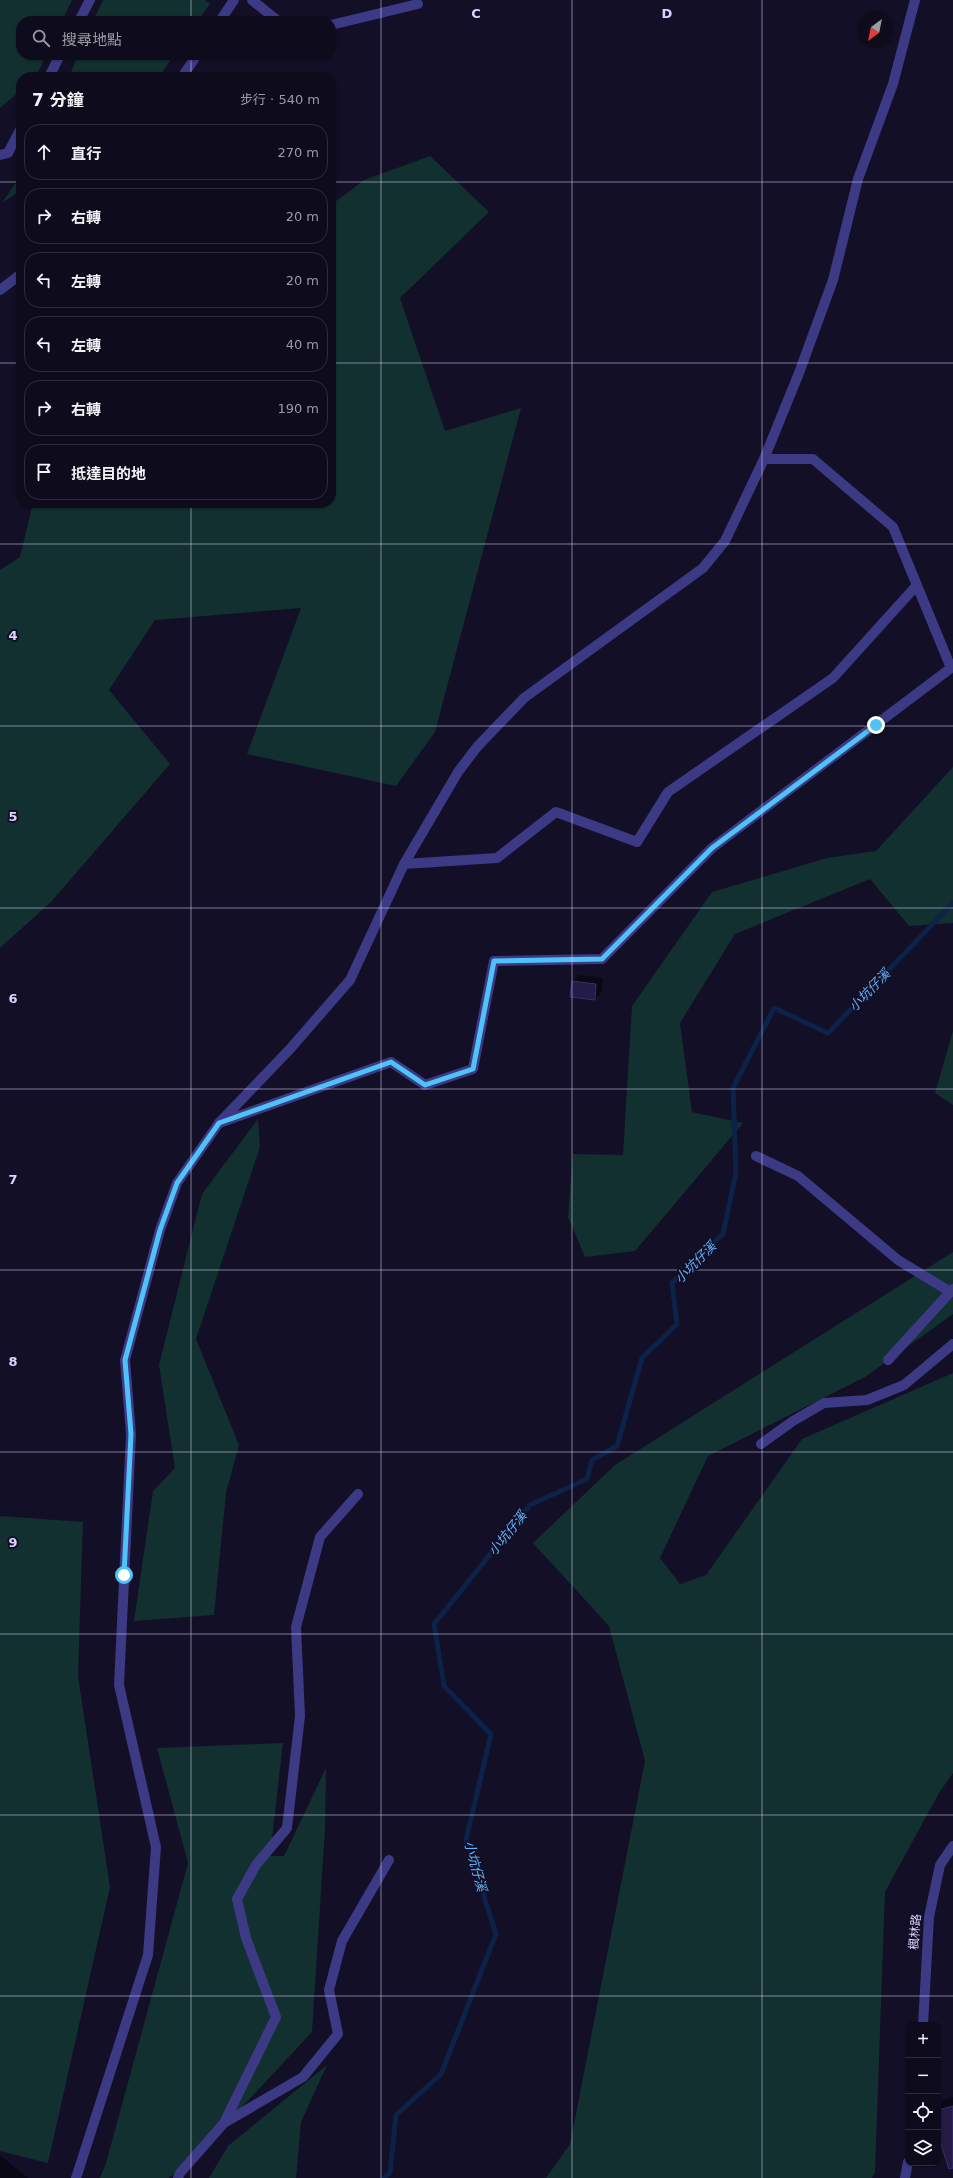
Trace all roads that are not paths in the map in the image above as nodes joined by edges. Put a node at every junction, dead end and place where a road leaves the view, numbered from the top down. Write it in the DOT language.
graph roads {
  1 [pos="90,0"];
  2 [pos="234,0"];
  3 [pos="252,0"];
  4 [pos="915,0"];
  5 [pos="418,4"];
  6 [pos="82,16"];
  7 [pos="223,16"];
  8 [pos="272,16"];
  9 [pos="336,24"];
  10 [pos="58,60"];
  11 [pos="194,60"];
  12 [pos="52,72"];
  13 [pos="185,72"];
  14 [pos="16,138"];
  15 [pos="0,155"];
  16 [pos="16,278"];
  17 [pos="0,290"];
  18 [pos="764,459"];
  19 [pos="917,585"];
  20 [pos="952,667"];
  21 [pos="404,864"];
  22 [pos="219,1123"];
  23 [pos="756,1156"];
  24 [pos="951,1290"];
  25 [pos="953,1344"];
  26 [pos="888,1360"];
  27 [pos="761,1444"];
  28 [pos="358,1494"];
  29 [pos="953,1846"];
  30 [pos="389,1860"];
  31 [pos="923,2022"];
  32 [pos="224,2123"];
  33 [pos="907,2166"];
  34 [pos="76,2178"];
  35 [pos="178,2178"];
  36 [pos="905,2178"];
  1 -- 6 [label="street"];
  2 -- 7 [label="street"];
  3 -- 8 [label="street"];
  4 -- 18 [label="street"];
  5 -- 9 [label="street"];
  10 -- 12 [label="street"];
  11 -- 13 [label="street"];
  14 -- 15 [label="street"];
  16 -- 17 [label="street"];
  18 -- 19 [label="street"];
  18 -- 21 [label="street"];
  19 -- 20 [label="street"];
  19 -- 21 [label="street"];
  20 -- 22 [label="street"];
  21 -- 22 [label="street"];
  22 -- 34 [label="street"];
  23 -- 24 [label="street"];
  24 -- 26 [label="street"];
  25 -- 27 [label="street"];
  28 -- 32 [label="street"];
  29 -- 31 [label="street, 楓林路"];
  30 -- 32 [label="street"];
  32 -- 35 [label="street"];
  33 -- 36 [label="street"];
}
